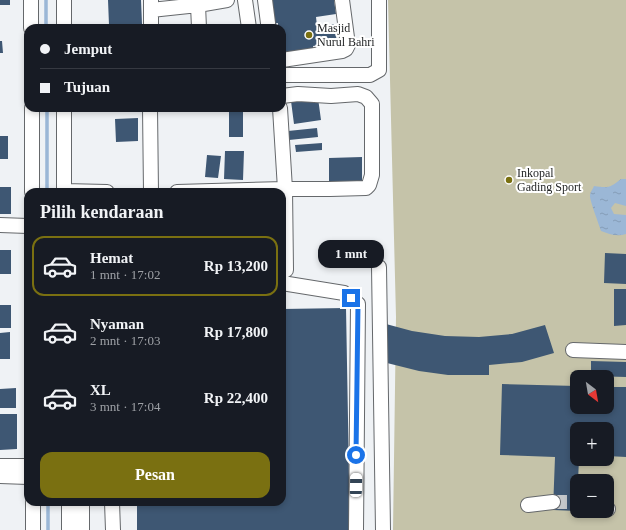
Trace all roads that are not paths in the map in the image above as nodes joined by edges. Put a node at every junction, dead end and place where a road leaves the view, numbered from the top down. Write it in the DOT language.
graph roads {
  1 [pos="31,0"];
  2 [pos="64,0"];
  3 [pos="227,0"];
  4 [pos="342,0"];
  5 [pos="379,0"];
  6 [pos="266,1"];
  7 [pos="245,2"];
  8 [pos="151,5"];
  9 [pos="198,5"];
  10 [pos="268,23"];
  11 [pos="31,24"];
  12 [pos="64,24"];
  13 [pos="151,24"];
  14 [pos="199,24"];
  15 [pos="248,24"];
  16 [pos="286,59"];
  17 [pos="286,75"];
  18 [pos="286,96"];
  19 [pos="32,112"];
  20 [pos="64,112"];
  21 [pos="150,112"];
  22 [pos="280,112"];
  23 [pos="32,188"];
  24 [pos="64,188"];
  25 [pos="152,188"];
  26 [pos="285,188"];
  27 [pos="286,189"];
  28 [pos="0,225"];
  29 [pos="24,226"];
  30 [pos="379,267"];
  31 [pos="286,277"];
  32 [pos="573,350"];
  33 [pos="626,352"];
  34 [pos="0,466"];
  35 [pos="24,466"];
  36 [pos="0,476"];
  37 [pos="24,476"];
  38 [pos="553,502"];
  39 [pos="33,506"];
  40 [pos="69,506"];
  41 [pos="82,506"];
  42 [pos="112,506"];
  43 [pos="528,506"];
  44 [pos="34,530"];
  45 [pos="69,530"];
  46 [pos="82,530"];
  47 [pos="113,530"];
  48 [pos="356,530"];
  49 [pos="383,530"];
  1 -- 11 [label="street"];
  2 -- 12 [label="street"];
  3 -- 9 [label="street"];
  4 -- 16 [label="street"];
  5 -- 17 [label="street"];
  6 -- 7 [label="street"];
  6 -- 10 [label="street"];
  7 -- 15 [label="street"];
  8 -- 9 [label="street"];
  8 -- 13 [label="street"];
  9 -- 14 [label="street"];
  18 -- 27 [label="street"];
  19 -- 23 [label="street"];
  20 -- 24 [label="street"];
  21 -- 25 [label="street"];
  22 -- 26 [label="street"];
  28 -- 29 [label="street"];
  30 -- 49 [label="street"];
  31 -- 48 [label="street"];
  32 -- 33 [label="street"];
  34 -- 35 [label="street"];
  36 -- 37 [label="street"];
  38 -- 43 [label="street"];
  39 -- 44 [label="street"];
  40 -- 45 [label="street"];
  41 -- 46 [label="street"];
  42 -- 47 [label="street"];
}
